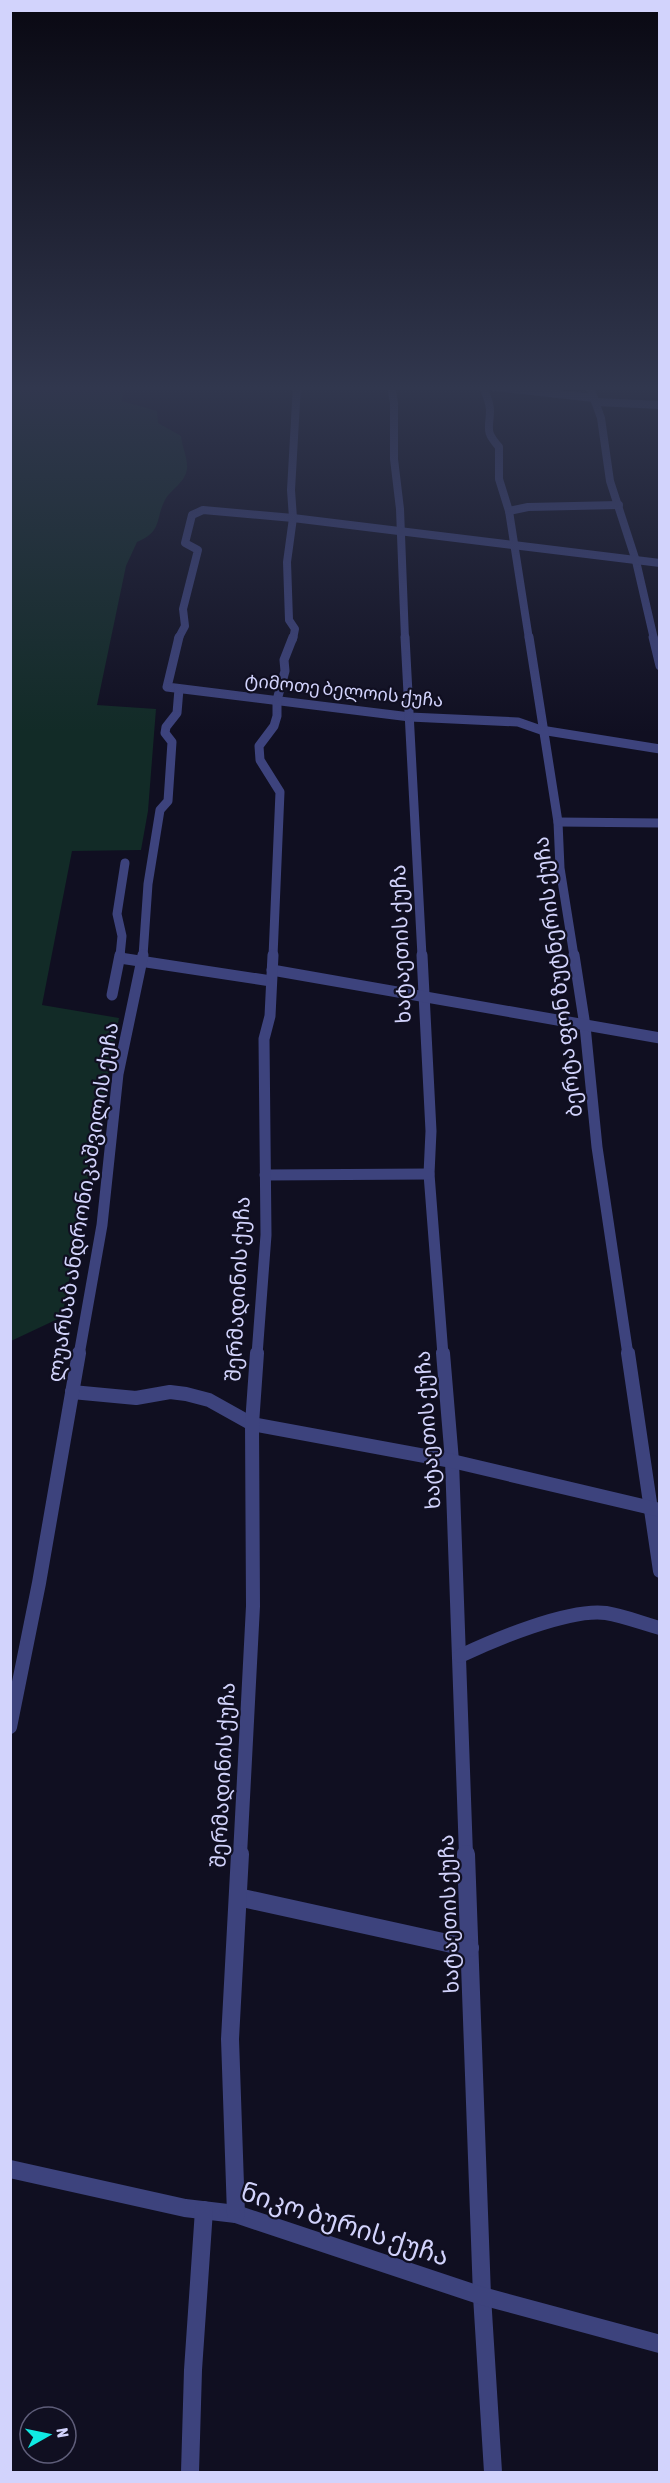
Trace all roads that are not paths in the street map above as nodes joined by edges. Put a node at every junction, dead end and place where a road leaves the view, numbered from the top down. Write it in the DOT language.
graph roads {
  1 [pos="292,501"];
  2 [pos="398,501"];
  3 [pos="503,501"];
  4 [pos="617,501"];
  5 [pos="619,505"];
  6 [pos="508,511"];
  7 [pos="293,518"];
  8 [pos="401,531"];
  9 [pos="513,545"];
  10 [pos="636,561"];
  11 [pos="660,563"];
  12 [pos="660,666"];
  13 [pos="173,688"];
  14 [pos="277,700"];
  15 [pos="410,717"];
  16 [pos="542,730"];
  17 [pos="660,749"];
  18 [pos="558,822"];
  19 [pos="660,823"];
  20 [pos="125,863"];
  21 [pos="120,958"];
  22 [pos="143,961"];
  23 [pos="272,975"];
  24 [pos="112,994"];
  25 [pos="423,998"];
  26 [pos="585,1026"];
  27 [pos="660,1038"];
  28 [pos="429,1174"];
  29 [pos="265,1175"];
  30 [pos="72,1392"];
  31 [pos="252,1424"];
  32 [pos="452,1461"];
  33 [pos="655,1509"];
  34 [pos="660,1571"];
  35 [pos="660,1628"];
  36 [pos="460,1656"];
  37 [pos="10,1727"];
  38 [pos="238,1897"];
  39 [pos="470,1948"];
  40 [pos="10,2169"];
  41 [pos="204,2210"];
  42 [pos="236,2214"];
  43 [pos="482,2296"];
  44 [pos="660,2344"];
  45 [pos="190,2472"];
  46 [pos="493,2472"];
  1 -- 7 [label="street, შერმადინის ქუჩა"];
  2 -- 8 [label="street, ხატაეთის ქუჩა"];
  3 -- 6 [label="street, ბერტა ფონ ზუტნერის ქუჩა"];
  4 -- 5 [label="street"];
  5 -- 6 [label="street"];
  5 -- 10 [label="street"];
  6 -- 9 [label="street, ბერტა ფონ ზუტნერის ქუჩა"];
  7 -- 8 [label="street"];
  7 -- 13 [label="street, ლუარსაბ ანდრონიკაშვილის ქუჩა"];
  7 -- 14 [label="street, შერმადინის ქუჩა"];
  8 -- 9 [label="street"];
  8 -- 15 [label="street, ხატაეთის ქუჩა"];
  9 -- 10 [label="street"];
  9 -- 16 [label="street, ბერტა ფონ ზუტნერის ქუჩა"];
  10 -- 11 [label="street"];
  10 -- 12 [label="street"];
  13 -- 14 [label="street, ტიმოთე ბელოის ქუჩა"];
  13 -- 22 [label="street, ლუარსაბ ანდრონიკაშვილის ქუჩა"];
  14 -- 15 [label="street, ტიმოთე ბელოის ქუჩა"];
  14 -- 23 [label="street, შერმადინის ქუჩა"];
  15 -- 16 [label="street, ტიმოთე ბელოის ქუჩა"];
  15 -- 25 [label="street, ხატაეთის ქუჩა"];
  16 -- 17 [label="street, ტიმოთე ბელოის ქუჩა"];
  16 -- 18 [label="street, ბერტა ფონ ზუტნერის ქუჩა"];
  18 -- 19 [label="street"];
  18 -- 26 [label="street, ბერტა ფონ ზუტნერის ქუჩა"];
  20 -- 21 [label="street"];
  21 -- 22 [label="street"];
  21 -- 24 [label="street"];
  22 -- 23 [label="street"];
  22 -- 30 [label="street, ლუარსაბ ანდრონიკაშვილის ქუჩა"];
  23 -- 25 [label="street"];
  23 -- 29 [label="street, შერმადინის ქუჩა"];
  25 -- 26 [label="street"];
  25 -- 28 [label="street, ხატაეთის ქუჩა"];
  26 -- 27 [label="street"];
  26 -- 33 [label="street, ბერტა ფონ ზუტნერის ქუჩა"];
  28 -- 29 [label="street"];
  28 -- 32 [label="street, ხატაეთის ქუჩა"];
  29 -- 31 [label="street, შერმადინის ქუჩა"];
  30 -- 31 [label="street"];
  30 -- 37 [label="street, ლუარსაბ ანდრონიკაშვილის ქუჩა"];
  31 -- 32 [label="street"];
  31 -- 38 [label="street, შერმადინის ქუჩა"];
  32 -- 33 [label="street"];
  32 -- 36 [label="street, ხატაეთის ქუჩა"];
  33 -- 34 [label="street, ბერტა ფონ ზუტნერის ქუჩა"];
  35 -- 36 [label="street"];
  36 -- 39 [label="street, ხატაეთის ქუჩა"];
  38 -- 39 [label="street"];
  38 -- 42 [label="street, შერმადინის ქუჩა"];
  39 -- 43 [label="street, ხატაეთის ქუჩა"];
  40 -- 41 [label="street, ნიკო ბურის ქუჩა"];
  41 -- 42 [label="street, ნიკო ბურის ქუჩა"];
  41 -- 45 [label="street"];
  42 -- 43 [label="street, ნიკო ბურის ქუჩა"];
  43 -- 44 [label="street, ნიკო ბურის ქუჩა"];
  43 -- 46 [label="street, ხატაეთის ქუჩა"];
}
